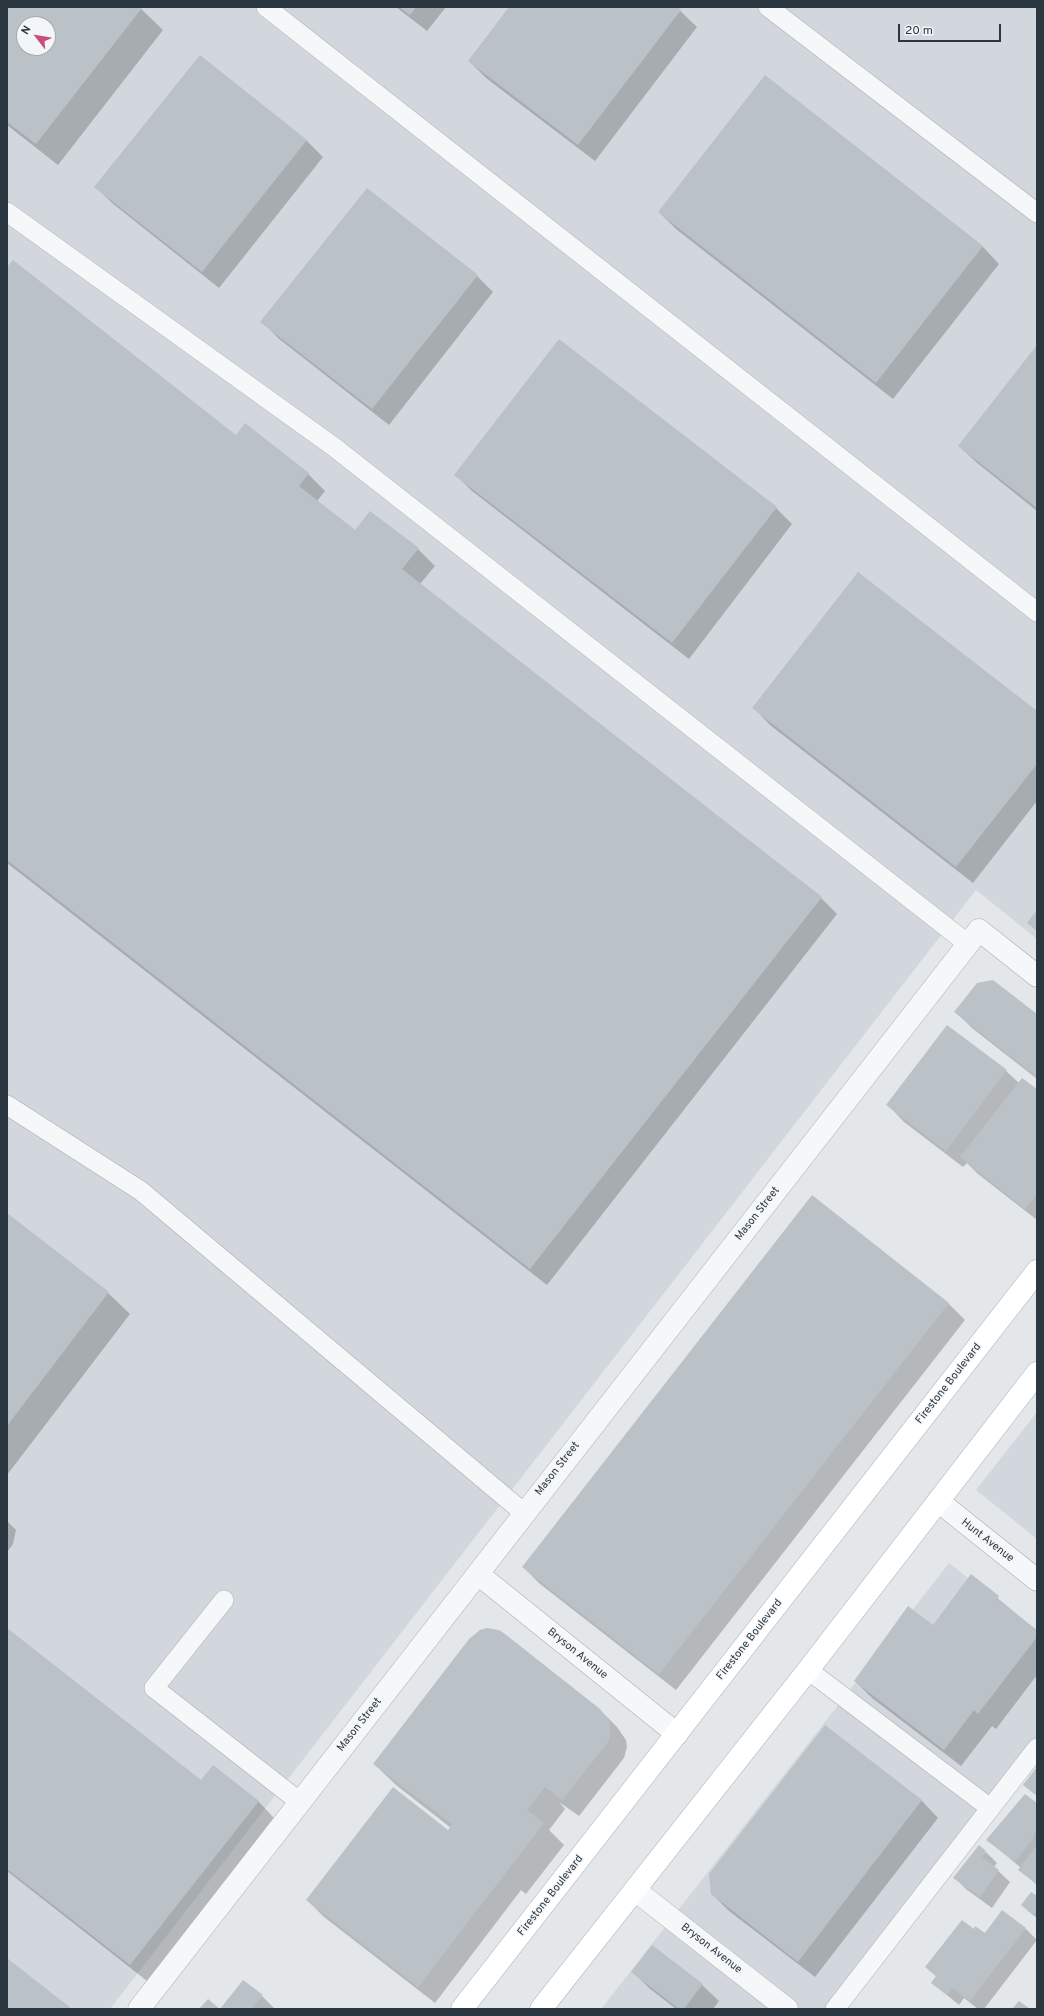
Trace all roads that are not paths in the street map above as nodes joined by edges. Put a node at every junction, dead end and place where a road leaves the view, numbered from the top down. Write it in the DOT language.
graph roads {
  1 [pos="266,7"];
  2 [pos="768,7"];
  3 [pos="7,212"];
  4 [pos="1037,212"];
  5 [pos="1037,612"];
  6 [pos="973,937"];
  7 [pos="1037,976"];
  8 [pos="7,1105"];
  9 [pos="1037,1271"];
  10 [pos="1037,1374"];
  11 [pos="938,1501"];
  12 [pos="524,1513"];
  13 [pos="478,1574"];
  14 [pos="1037,1580"];
  15 [pos="224,1600"];
  16 [pos="808,1670"];
  17 [pos="677,1734"];
  18 [pos="1037,1748"];
  19 [pos="300,1802"];
  20 [pos="990,1808"];
  21 [pos="635,1890"];
  22 [pos="139,2009"];
  23 [pos="462,2009"];
  24 [pos="541,2009"];
  25 [pos="787,2009"];
  26 [pos="835,2009"];
  1 -- 5 [label="lane"];
  2 -- 4 [label="lane"];
  3 -- 6 [label="lane"];
  6 -- 7 [label="street"];
  6 -- 12 [label="street, Mason Street"];
  8 -- 12 [label="lane"];
  9 -- 17 [label="main road, Firestone Boulevard"];
  10 -- 11 [label="main road"];
  11 -- 14 [label="street, Hunt Avenue"];
  11 -- 16 [label="main road"];
  12 -- 13 [label="street, Mason Street"];
  13 -- 17 [label="street, Bryson Avenue"];
  13 -- 19 [label="street, Mason Street"];
  15 -- 19 [label="lane"];
  16 -- 20 [label="lane"];
  16 -- 21 [label="main road"];
  17 -- 23 [label="main road, Firestone Boulevard"];
  18 -- 20 [label="lane"];
  19 -- 22 [label="street, Mason Street"];
  20 -- 26 [label="lane"];
  21 -- 24 [label="main road"];
  21 -- 25 [label="street, Bryson Avenue"];
}
